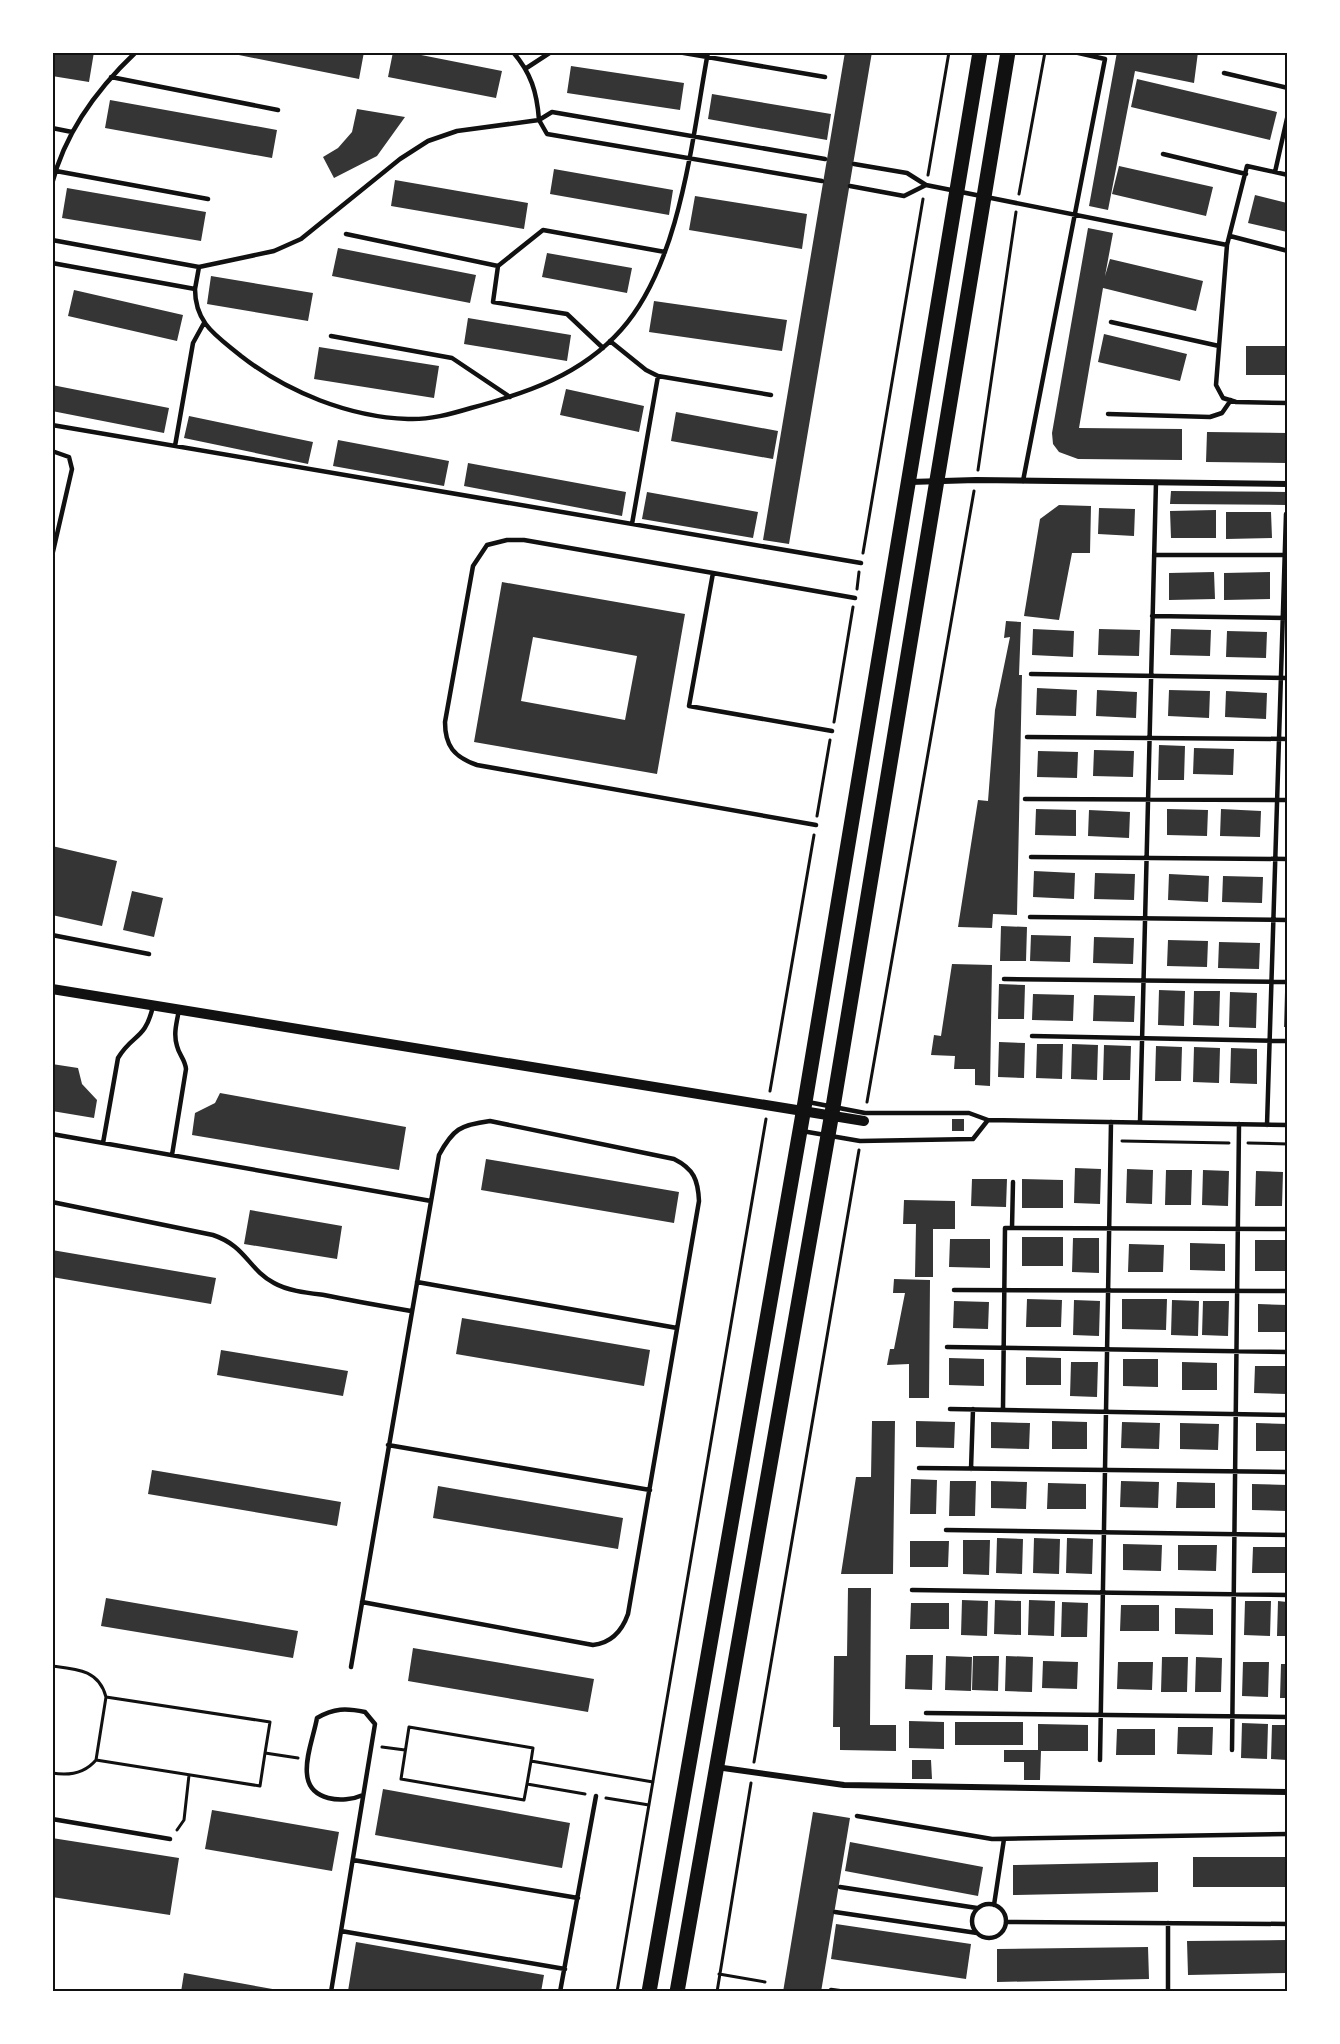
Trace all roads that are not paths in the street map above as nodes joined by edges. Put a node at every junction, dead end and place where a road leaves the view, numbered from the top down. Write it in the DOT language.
graph roads {
  1 [pos="136,52"];
  2 [pos="513,52"];
  3 [pos="552,52"];
  4 [pos="678,52"];
  5 [pos="980,52"];
  6 [pos="1008,52"];
  7 [pos="1074,52"];
  8 [pos="707,55"];
  9 [pos="525,69"];
  10 [pos="1224,73"];
  11 [pos="111,78"];
  12 [pos="825,78"];
  13 [pos="1287,88"];
  14 [pos="278,110"];
  15 [pos="1287,114"];
  16 [pos="539,120"];
  17 [pos="52,128"];
  18 [pos="72,132"];
  19 [pos="693,136"];
  20 [pos="1163,154"];
  21 [pos="688,159"];
  22 [pos="825,159"];
  23 [pos="854,164"];
  24 [pos="56,171"];
  25 [pos="1275,172"];
  26 [pos="1246,174"];
  27 [pos="1287,175"];
  28 [pos="822,181"];
  29 [pos="52,184"];
  30 [pos="926,185"];
  31 [pos="850,186"];
  32 [pos="956,191"];
  33 [pos="982,197"];
  34 [pos="208,199"];
  35 [pos="1075,214"];
  36 [pos="346,234"];
  37 [pos="1230,236"];
  38 [pos="52,240"];
  39 [pos="1227,245"];
  40 [pos="1287,251"];
  41 [pos="665,252"];
  42 [pos="52,263"];
  43 [pos="498,266"];
  44 [pos="199,267"];
  45 [pos="195,289"];
  46 [pos="1111,322"];
  47 [pos="204,323"];
  48 [pos="331,336"];
  49 [pos="610,341"];
  50 [pos="1219,346"];
  51 [pos="603,348"];
  52 [pos="658,376"];
  53 [pos="771,395"];
  54 [pos="510,397"];
  55 [pos="1231,400"];
  56 [pos="1287,403"];
  57 [pos="1108,414"];
  58 [pos="52,425"];
  59 [pos="175,446"];
  60 [pos="52,451"];
  61 [pos="938,481"];
  62 [pos="1023,481"];
  63 [pos="909,482"];
  64 [pos="1156,482"];
  65 [pos="1287,484"];
  66 [pos="1286,514"];
  67 [pos="632,524"];
  68 [pos="1154,555"];
  69 [pos="1286,555"];
  70 [pos="52,556"];
  71 [pos="861,563"];
  72 [pos="713,573"];
  73 [pos="855,598"];
  74 [pos="1152,616"];
  75 [pos="1285,618"];
  76 [pos="1031,674"];
  77 [pos="1151,676"];
  78 [pos="1284,678"];
  79 [pos="832,731"];
  80 [pos="1027,737"];
  81 [pos="1149,738"];
  82 [pos="1279,739"];
  83 [pos="1287,739"];
  84 [pos="1025,799"];
  85 [pos="1148,799"];
  86 [pos="1277,800"];
  87 [pos="1287,800"];
  88 [pos="816,825"];
  89 [pos="1031,857"];
  90 [pos="1146,858"];
  91 [pos="1275,859"];
  92 [pos="1287,859"];
  93 [pos="1030,917"];
  94 [pos="1145,918"];
  95 [pos="1274,920"];
  96 [pos="1287,920"];
  97 [pos="52,935"];
  98 [pos="149,954"];
  99 [pos="1004,979"];
  100 [pos="1143,981"];
  101 [pos="1271,982"];
  102 [pos="1287,982"];
  103 [pos="52,989"];
  104 [pos="153,1006"];
  105 [pos="178,1010"];
  106 [pos="1032,1036"];
  107 [pos="1142,1038"];
  108 [pos="1269,1041"];
  109 [pos="1287,1041"];
  110 [pos="804,1107"];
  111 [pos="832,1111"];
  112 [pos="864,1117"];
  113 [pos="988,1120"];
  114 [pos="1111,1122"];
  115 [pos="1140,1122"];
  116 [pos="1239,1124"];
  117 [pos="1267,1125"];
  118 [pos="1287,1125"];
  119 [pos="799,1131"];
  120 [pos="52,1134"];
  121 [pos="828,1136"];
  122 [pos="103,1143"];
  123 [pos="171,1155"];
  124 [pos="1012,1182"];
  125 [pos="431,1201"];
  126 [pos="52,1202"];
  127 [pos="1012,1228"];
  128 [pos="1109,1228"];
  129 [pos="1238,1229"];
  130 [pos="1287,1229"];
  131 [pos="417,1282"];
  132 [pos="954,1290"];
  133 [pos="1005,1290"];
  134 [pos="1108,1291"];
  135 [pos="1237,1291"];
  136 [pos="1287,1291"];
  137 [pos="411,1311"];
  138 [pos="677,1328"];
  139 [pos="947,1347"];
  140 [pos="1004,1348"];
  141 [pos="1107,1350"];
  142 [pos="1236,1351"];
  143 [pos="1287,1352"];
  144 [pos="950,1408"];
  145 [pos="973,1409"];
  146 [pos="1003,1409"];
  147 [pos="1106,1412"];
  148 [pos="1236,1414"];
  149 [pos="1287,1415"];
  150 [pos="388,1445"];
  151 [pos="919,1468"];
  152 [pos="971,1469"];
  153 [pos="1105,1470"];
  154 [pos="1235,1471"];
  155 [pos="1287,1472"];
  156 [pos="650,1490"];
  157 [pos="946,1530"];
  158 [pos="1104,1533"];
  159 [pos="1234,1534"];
  160 [pos="1287,1535"];
  161 [pos="912,1590"];
  162 [pos="1103,1592"];
  163 [pos="1233,1594"];
  164 [pos="1287,1594"];
  165 [pos="362,1602"];
  166 [pos="351,1667"];
  167 [pos="926,1713"];
  168 [pos="1100,1715"];
  169 [pos="1232,1716"];
  170 [pos="1287,1717"];
  171 [pos="1232,1750"];
  172 [pos="1100,1760"];
  173 [pos="716,1767"];
  174 [pos="1287,1792"];
  175 [pos="363,1796"];
  176 [pos="596,1796"];
  177 [pos="857,1816"];
  178 [pos="52,1820"];
  179 [pos="1287,1834"];
  180 [pos="170,1839"];
  181 [pos="1004,1839"];
  182 [pos="352,1860"];
  183 [pos="840,1887"];
  184 [pos="578,1898"];
  185 [pos="994,1905"];
  186 [pos="978,1908"];
  187 [pos="835,1912"];
  188 [pos="1006,1922"];
  189 [pos="1168,1923"];
  190 [pos="1287,1924"];
  191 [pos="341,1930"];
  192 [pos="977,1934"];
  193 [pos="565,1969"];
  194 [pos="831,1990"];
  195 [pos="331,1992"];
  196 [pos="561,1992"];
  197 [pos="649,1992"];
  198 [pos="677,1992"];
  199 [pos="846,1992"];
  200 [pos="1168,1992"];
  1 -- 11 [label="lane"];
  2 -- 9 [label="lane"];
  3 -- 9 [label="lane"];
  4 -- 8 [label="lane"];
  5 -- 32 [label="highway"];
  6 -- 33 [label="highway"];
  7 -- 35 [label="lane"];
  8 -- 12 [label="lane"];
  8 -- 19 [label="lane"];
  9 -- 16 [label="lane"];
  10 -- 13 [label="lane"];
  11 -- 14 [label="lane"];
  11 -- 18 [label="lane"];
  15 -- 25 [label="lane"];
  16 -- 19 [label="lane"];
  16 -- 21 [label="lane"];
  16 -- 44 [label="lane"];
  17 -- 18 [label="lane"];
  18 -- 24 [label="lane"];
  19 -- 21 [label="lane"];
  19 -- 22 [label="lane"];
  20 -- 26 [label="lane"];
  21 -- 28 [label="lane"];
  21 -- 41 [label="lane"];
  23 -- 30 [label="lane"];
  24 -- 29 [label="lane"];
  24 -- 34 [label="lane"];
  25 -- 26 [label="lane"];
  25 -- 27 [label="lane"];
  26 -- 37 [label="lane"];
  30 -- 31 [label="lane"];
  30 -- 32 [label="lane"];
  32 -- 33 [label="lane"];
  32 -- 63 [label="highway"];
  33 -- 35 [label="lane"];
  33 -- 61 [label="highway"];
  35 -- 39 [label="lane"];
  35 -- 62 [label="lane"];
  36 -- 43 [label="lane"];
  37 -- 39 [label="lane"];
  37 -- 40 [label="lane"];
  38 -- 44 [label="lane"];
  39 -- 50 [label="lane"];
  41 -- 43 [label="lane"];
  41 -- 49 [label="lane"];
  42 -- 45 [label="lane"];
  43 -- 51 [label="lane"];
  44 -- 45 [label="lane"];
  45 -- 47 [label="lane"];
  46 -- 50 [label="lane"];
  47 -- 54 [label="lane"];
  47 -- 59 [label="lane"];
  48 -- 54 [label="lane"];
  49 -- 51 [label="lane"];
  49 -- 52 [label="lane"];
  50 -- 55 [label="lane"];
  51 -- 54 [label="lane"];
  52 -- 53 [label="lane"];
  52 -- 67 [label="lane"];
  55 -- 56 [label="lane"];
  55 -- 57 [label="lane"];
  58 -- 59 [label="lane"];
  59 -- 67 [label="lane"];
  60 -- 70 [label="lane"];
  61 -- 62 [label="street"];
  61 -- 63 [label="street"];
  61 -- 111 [label="highway"];
  62 -- 64 [label="street"];
  63 -- 110 [label="highway"];
  64 -- 65 [label="street"];
  64 -- 68 [label="lane"];
  66 -- 69 [label="lane"];
  67 -- 71 [label="lane"];
  68 -- 69 [label="lane"];
  68 -- 74 [label="lane"];
  69 -- 75 [label="lane"];
  72 -- 73 [label="lane"];
  72 -- 79 [label="lane"];
  72 -- 88 [label="lane"];
  74 -- 75 [label="lane"];
  74 -- 77 [label="lane"];
  75 -- 78 [label="lane"];
  76 -- 77 [label="lane"];
  77 -- 78 [label="lane"];
  77 -- 81 [label="lane"];
  78 -- 82 [label="lane"];
  80 -- 81 [label="lane"];
  81 -- 82 [label="lane"];
  81 -- 85 [label="lane"];
  82 -- 83 [label="lane"];
  82 -- 86 [label="lane"];
  84 -- 85 [label="lane"];
  85 -- 86 [label="lane"];
  85 -- 90 [label="lane"];
  86 -- 87 [label="lane"];
  86 -- 91 [label="lane"];
  89 -- 90 [label="lane"];
  90 -- 91 [label="lane"];
  90 -- 94 [label="lane"];
  91 -- 92 [label="lane"];
  91 -- 95 [label="lane"];
  93 -- 94 [label="lane"];
  94 -- 95 [label="lane"];
  94 -- 100 [label="lane"];
  95 -- 96 [label="lane"];
  95 -- 101 [label="lane"];
  97 -- 98 [label="lane"];
  99 -- 100 [label="lane"];
  100 -- 101 [label="lane"];
  100 -- 107 [label="lane"];
  101 -- 102 [label="lane"];
  101 -- 108 [label="lane"];
  103 -- 104 [label="street"];
  104 -- 105 [label="street"];
  104 -- 122 [label="lane"];
  105 -- 110 [label="street"];
  105 -- 123 [label="lane"];
  106 -- 107 [label="lane"];
  107 -- 108 [label="lane"];
  107 -- 115 [label="lane"];
  108 -- 109 [label="lane"];
  108 -- 117 [label="lane"];
  110 -- 111 [label="street"];
  110 -- 119 [label="highway"];
  111 -- 112 [label="street"];
  111 -- 121 [label="highway"];
  112 -- 113 [label="lane"];
  113 -- 114 [label="lane"];
  113 -- 121 [label="lane"];
  114 -- 115 [label="lane"];
  114 -- 128 [label="lane"];
  115 -- 116 [label="lane"];
  116 -- 117 [label="lane"];
  116 -- 129 [label="lane"];
  117 -- 118 [label="lane"];
  119 -- 121 [label="lane"];
  119 -- 197 [label="highway"];
  120 -- 122 [label="lane"];
  121 -- 173 [label="highway"];
  122 -- 123 [label="lane"];
  123 -- 125 [label="lane"];
  124 -- 127 [label="lane"];
  125 -- 131 [label="lane"];
  125 -- 138 [label="lane"];
  126 -- 137 [label="lane"];
  127 -- 128 [label="lane"];
  127 -- 133 [label="lane"];
  128 -- 129 [label="lane"];
  128 -- 134 [label="lane"];
  129 -- 130 [label="lane"];
  129 -- 135 [label="lane"];
  131 -- 137 [label="lane"];
  131 -- 138 [label="lane"];
  132 -- 133 [label="lane"];
  133 -- 134 [label="lane"];
  133 -- 140 [label="lane"];
  134 -- 135 [label="lane"];
  134 -- 141 [label="lane"];
  135 -- 136 [label="lane"];
  135 -- 142 [label="lane"];
  137 -- 150 [label="lane"];
  138 -- 156 [label="lane"];
  139 -- 140 [label="lane"];
  140 -- 141 [label="lane"];
  140 -- 146 [label="lane"];
  141 -- 142 [label="lane"];
  141 -- 147 [label="lane"];
  142 -- 143 [label="lane"];
  142 -- 148 [label="lane"];
  144 -- 145 [label="lane"];
  145 -- 146 [label="lane"];
  145 -- 152 [label="lane"];
  146 -- 147 [label="lane"];
  147 -- 148 [label="lane"];
  147 -- 153 [label="lane"];
  148 -- 149 [label="lane"];
  148 -- 154 [label="lane"];
  150 -- 156 [label="lane"];
  150 -- 165 [label="lane"];
  151 -- 152 [label="lane"];
  152 -- 153 [label="lane"];
  153 -- 154 [label="lane"];
  153 -- 158 [label="lane"];
  154 -- 155 [label="lane"];
  154 -- 159 [label="lane"];
  156 -- 165 [label="lane"];
  157 -- 158 [label="lane"];
  158 -- 159 [label="lane"];
  158 -- 162 [label="lane"];
  159 -- 160 [label="lane"];
  159 -- 163 [label="lane"];
  161 -- 162 [label="lane"];
  162 -- 163 [label="lane"];
  162 -- 168 [label="lane"];
  163 -- 164 [label="lane"];
  163 -- 169 [label="lane"];
  165 -- 166 [label="lane"];
  167 -- 168 [label="lane"];
  168 -- 169 [label="lane"];
  168 -- 172 [label="lane"];
  169 -- 170 [label="lane"];
  169 -- 171 [label="lane"];
  173 -- 174 [label="street"];
  173 -- 198 [label="highway"];
  175 -- 175 [label="lane"];
  175 -- 182 [label="lane"];
  176 -- 184 [label="lane"];
  177 -- 181 [label="lane"];
  178 -- 180 [label="lane"];
  179 -- 181 [label="lane"];
  181 -- 185 [label="lane"];
  182 -- 184 [label="lane"];
  182 -- 191 [label="lane"];
  183 -- 186 [label="lane"];
  184 -- 193 [label="lane"];
  185 -- 186 [label="lane"];
  185 -- 188 [label="lane"];
  186 -- 192 [label="lane"];
  187 -- 192 [label="lane"];
  188 -- 189 [label="lane"];
  188 -- 192 [label="lane"];
  189 -- 190 [label="lane"];
  189 -- 200 [label="lane"];
  191 -- 193 [label="lane"];
  191 -- 195 [label="lane"];
  193 -- 196 [label="lane"];
  194 -- 199 [label="lane"];
}
